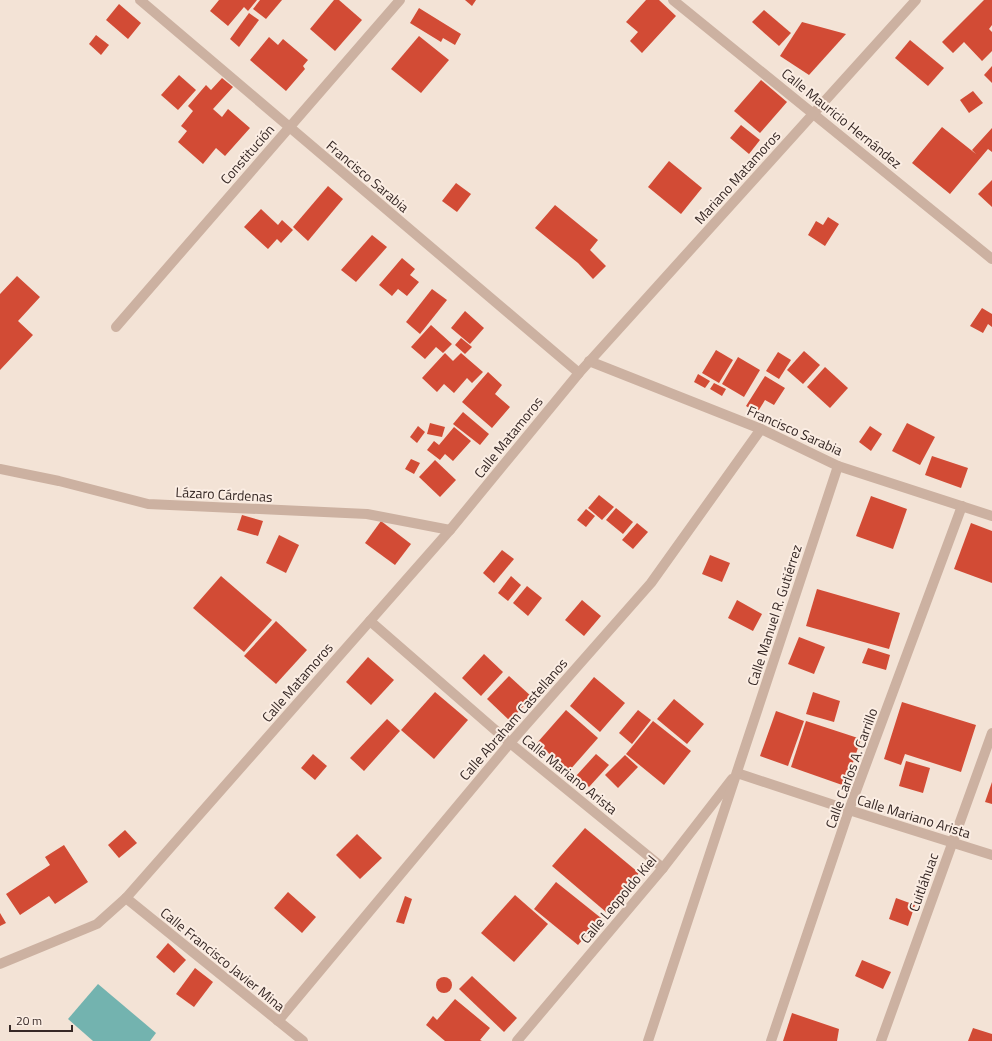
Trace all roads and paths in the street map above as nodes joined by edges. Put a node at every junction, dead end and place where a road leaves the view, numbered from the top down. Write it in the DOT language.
graph roads {
  1 [pos="140,0"];
  2 [pos="400,0"];
  3 [pos="673,0"];
  4 [pos="916,0"];
  5 [pos="814,113"];
  6 [pos="288,127"];
  7 [pos="992,259"];
  8 [pos="116,327"];
  9 [pos="589,361"];
  10 [pos="579,373"];
  11 [pos="761,429"];
  12 [pos="838,466"];
  13 [pos="0,469"];
  14 [pos="962,506"];
  15 [pos="992,516"];
  16 [pos="450,530"];
  17 [pos="370,621"];
  18 [pos="992,733"];
  19 [pos="510,743"];
  20 [pos="737,773"];
  21 [pos="849,810"];
  22 [pos="952,843"];
  23 [pos="992,854"];
  24 [pos="663,868"];
  25 [pos="126,898"];
  26 [pos="0,964"];
  27 [pos="278,1021"];
  28 [pos="304,1041"];
  29 [pos="517,1041"];
  30 [pos="648,1041"];
  31 [pos="771,1041"];
  32 [pos="881,1041"];
  1 -- 6 [label="street, Francisco Sarabia"];
  2 -- 6 [label="street, Constitución"];
  3 -- 5 [label="street, Calle Mauricio Hernández"];
  4 -- 5 [label="street, Mariano Matamoros"];
  5 -- 7 [label="street, Calle Mauricio Hernández"];
  5 -- 9 [label="street, Mariano Matamoros"];
  6 -- 8 [label="street, Constitución"];
  6 -- 10 [label="street, Francisco Sarabia"];
  9 -- 10 [label="street, Mariano Matamoros"];
  9 -- 11 [label="street, Francisco Sarabia"];
  10 -- 16 [label="street, Calle Matamoros"];
  11 -- 12 [label="street, Francisco Sarabia"];
  11 -- 19 [label="street, Calle Abraham Castellanos"];
  12 -- 14 [label="street, Francisco Sarabia"];
  12 -- 20 [label="street, Calle Manuel R. Gutiérrez"];
  13 -- 16 [label="street, Lázaro Cárdenas"];
  14 -- 15 [label="street, Francisco Sarabia"];
  14 -- 21 [label="street, Calle Carlos A. Carrillo"];
  16 -- 17 [label="street, Calle Matamoros"];
  17 -- 19 [label="street, Calle Mariano Arista"];
  17 -- 25 [label="street, Calle Matamoros"];
  18 -- 22 [label="street, Cuitláhuac"];
  19 -- 24 [label="street, Calle Mariano Arista"];
  19 -- 27 [label="street, Calle Abraham Castellanos"];
  20 -- 21 [label="street, Calle Mariano Arista"];
  20 -- 24 [label="street, Calle Leopoldo Kiel"];
  20 -- 30 [label="street, Calle Manuel R. Gutiérrez"];
  21 -- 22 [label="street, Calle Mariano Arista"];
  21 -- 31 [label="street, Calle Carlos A. Carrillo"];
  22 -- 23 [label="street, Calle Mariano Arista"];
  22 -- 32 [label="street, Cuitláhuac"];
  24 -- 29 [label="street, Calle Leopoldo Kiel"];
  25 -- 26 [label="street, Calle Matamoros"];
  25 -- 27 [label="street, Calle Francisco Javier Mina"];
  27 -- 28 [label="street, Calle Francisco Javier Mina"];
}
